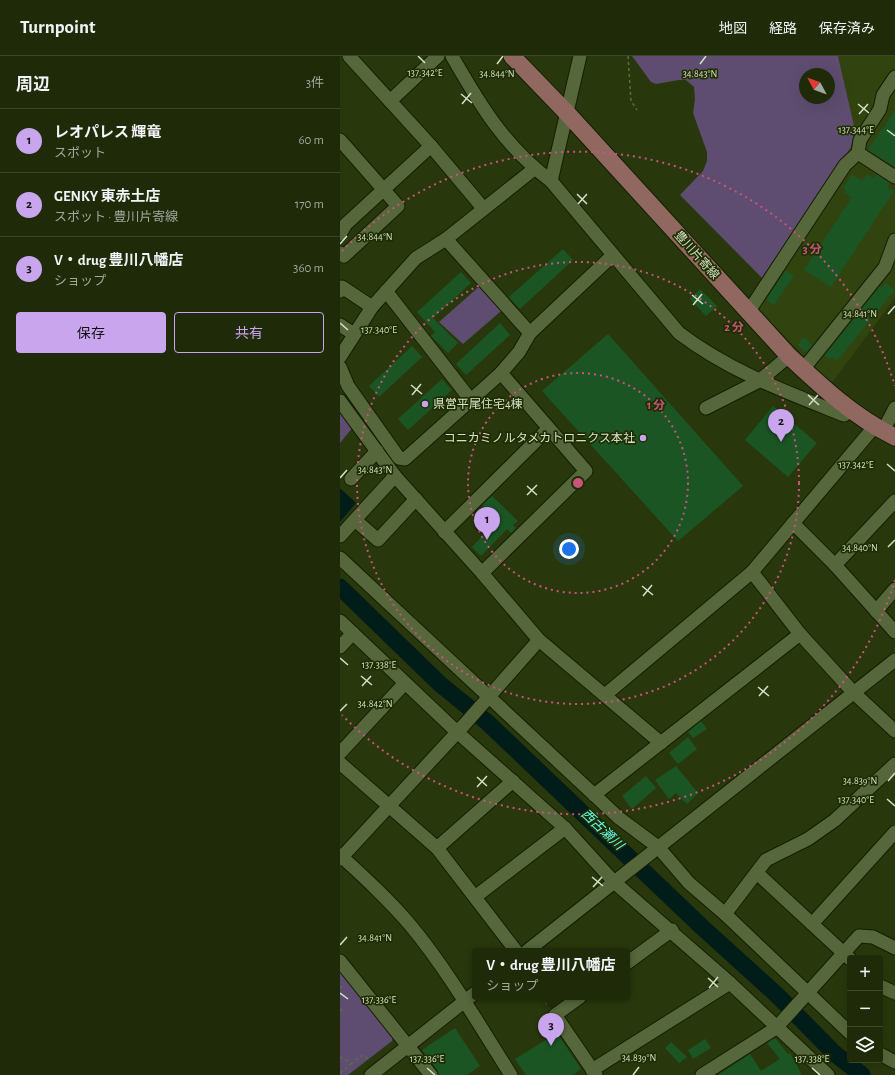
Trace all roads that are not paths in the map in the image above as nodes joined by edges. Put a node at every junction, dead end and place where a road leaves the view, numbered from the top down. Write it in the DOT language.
graph roads {
  1 [pos="344,56"];
  2 [pos="349,56"];
  3 [pos="438,56"];
  4 [pos="452,56"];
  5 [pos="512,56"];
  6 [pos="580,56"];
  7 [pos="340,62"];
  8 [pos="895,76"];
  9 [pos="390,101"];
  10 [pos="567,112"];
  11 [pos="340,140"];
  12 [pos="430,146"];
  13 [pos="858,153"];
  14 [pos="534,169"];
  15 [pos="895,177"];
  16 [pos="551,181"];
  17 [pos="382,189"];
  18 [pos="483,208"];
  19 [pos="340,234"];
  20 [pos="446,238"];
  21 [pos="895,240"];
  22 [pos="340,253"];
  23 [pos="613,255"];
  24 [pos="340,291"];
  25 [pos="386,291"];
  26 [pos="372,307"];
  27 [pos="749,311"];
  28 [pos="340,325"];
  29 [pos="530,333"];
  30 [pos="354,334"];
  31 [pos="789,356"];
  32 [pos="340,357"];
  33 [pos="809,362"];
  34 [pos="340,367"];
  35 [pos="501,373"];
  36 [pos="759,381"];
  37 [pos="470,399"];
  38 [pos="340,401"];
  39 [pos="706,408"];
  40 [pos="895,408"];
  41 [pos="850,410"];
  42 [pos="548,429"];
  43 [pos="885,431"];
  44 [pos="376,451"];
  45 [pos="395,476"];
  46 [pos="351,479"];
  47 [pos="416,499"];
  48 [pos="895,501"];
  49 [pos="355,520"];
  50 [pos="793,523"];
  51 [pos="444,532"];
  52 [pos="340,536"];
  53 [pos="340,558"];
  54 [pos="835,565"];
  55 [pos="752,572"];
  56 [pos="482,573"];
  57 [pos="895,590"];
  58 [pos="876,611"];
  59 [pos="340,621"];
  60 [pos="895,632"];
  61 [pos="353,633"];
  62 [pos="800,634"];
  63 [pos="539,640"];
  64 [pos="340,647"];
  65 [pos="895,660"];
  66 [pos="405,682"];
  67 [pos="854,693"];
  68 [pos="606,695"];
  69 [pos="486,700"];
  70 [pos="460,728"];
  71 [pos="895,730"];
  72 [pos="661,743"];
  73 [pos="340,753"];
  74 [pos="340,763"];
  75 [pos="895,764"];
  76 [pos="513,781"];
  77 [pos="594,795"];
  78 [pos="388,805"];
  79 [pos="565,828"];
  80 [pos="895,832"];
  81 [pos="437,848"];
  82 [pos="658,848"];
  83 [pos="341,857"];
  84 [pos="757,873"];
  85 [pos="614,882"];
  86 [pos="475,898"];
  87 [pos="725,914"];
  88 [pos="812,924"];
  89 [pos="672,930"];
  90 [pos="514,948"];
  91 [pos="531,948"];
  92 [pos="895,948"];
  93 [pos="848,955"];
  94 [pos="847,956"];
  95 [pos="340,961"];
  96 [pos="630,961"];
  97 [pos="730,983"];
  98 [pos="883,987"];
  99 [pos="895,993"];
  100 [pos="472,996"];
  101 [pos="806,996"];
  102 [pos="576,1000"];
  103 [pos="464,1002"];
  104 [pos="780,1024"];
  105 [pos="847,1030"];
  106 [pos="408,1046"];
  107 [pos="883,1056"];
  108 [pos="895,1062"];
  109 [pos="594,1072"];
  110 [pos="371,1075"];
  111 [pos="431,1075"];
  112 [pos="511,1075"];
  113 [pos="702,1075"];
  114 [pos="828,1075"];
  1 -- 7 [label="street"];
  2 -- 9 [label="street"];
  3 -- 9 [label="street"];
  4 -- 14 [label="street"];
  5 -- 10 [label="main road, 豊川片寄線"];
  6 -- 10 [label="street"];
  8 -- 13 [label="street"];
  9 -- 12 [label="street"];
  10 -- 16 [label="street"];
  10 -- 27 [label="main road, 豊川片寄線"];
  11 -- 17 [label="street"];
  12 -- 17 [label="street"];
  12 -- 18 [label="street"];
  13 -- 15 [label="street"];
  13 -- 27 [label="street"];
  14 -- 16 [label="street"];
  14 -- 18 [label="street"];
  16 -- 23 [label="street"];
  17 -- 19 [label="street"];
  17 -- 22 [label="street"];
  18 -- 20 [label="street"];
  20 -- 25 [label="street"];
  20 -- 29 [label="street"];
  21 -- 33 [label="street"];
  23 -- 29 [label="street"];
  23 -- 36 [label="street"];
  24 -- 26 [label="street"];
  25 -- 26 [label="street"];
  25 -- 37 [label="street"];
  26 -- 30 [label="street"];
  27 -- 31 [label="main road, 豊川片寄線"];
  28 -- 30 [label="street"];
  29 -- 35 [label="street"];
  30 -- 32 [label="street"];
  31 -- 36 [label="street"];
  31 -- 41 [label="main road, 豊川片寄線"];
  34 -- 37 [label="street"];
  35 -- 37 [label="street"];
  35 -- 42 [label="street"];
  36 -- 39 [label="street"];
  36 -- 41 [label="street"];
  38 -- 44 [label="street"];
  40 -- 43 [label="street"];
  41 -- 43 [label="main road, 豊川片寄線"];
  42 -- 51 [label="street"];
  42 -- 56 [label="street"];
  43 -- 50 [label="street"];
  44 -- 45 [label="street"];
  44 -- 46 [label="street"];
  45 -- 47 [label="street"];
  45 -- 49 [label="street"];
  47 -- 49 [label="street"];
  47 -- 51 [label="street"];
  48 -- 54 [label="street"];
  49 -- 52 [label="street"];
  50 -- 54 [label="street"];
  50 -- 55 [label="street"];
  51 -- 56 [label="street"];
  53 -- 69 [label="street"];
  54 -- 58 [label="street"];
  55 -- 62 [label="street"];
  55 -- 68 [label="street"];
  56 -- 63 [label="street"];
  57 -- 58 [label="street"];
  58 -- 60 [label="street"];
  59 -- 61 [label="street"];
  61 -- 64 [label="street"];
  61 -- 66 [label="street"];
  62 -- 67 [label="street"];
  62 -- 72 [label="street"];
  63 -- 68 [label="street"];
  63 -- 69 [label="street"];
  65 -- 67 [label="street"];
  66 -- 70 [label="street"];
  66 -- 73 [label="street"];
  67 -- 71 [label="street"];
  67 -- 82 [label="street"];
  68 -- 72 [label="street"];
  69 -- 70 [label="street"];
  69 -- 77 [label="street"];
  70 -- 76 [label="street"];
  70 -- 78 [label="street"];
  72 -- 77 [label="street"];
  74 -- 78 [label="street"];
  75 -- 84 [label="street"];
  76 -- 79 [label="street"];
  76 -- 81 [label="street"];
  77 -- 82 [label="street"];
  78 -- 81 [label="street"];
  78 -- 83 [label="street"];
  79 -- 85 [label="street"];
  79 -- 86 [label="street"];
  80 -- 88 [label="street"];
  81 -- 86 [label="street"];
  82 -- 85 [label="street"];
  82 -- 87 [label="street"];
  83 -- 103 [label="street"];
  84 -- 87 [label="street"];
  84 -- 88 [label="street"];
  85 -- 89 [label="street"];
  85 -- 91 [label="street"];
  86 -- 90 [label="street"];
  87 -- 101 [label="street"];
  88 -- 94 [label="street"];
  89 -- 96 [label="street"];
  89 -- 97 [label="street"];
  92 -- 93 [label="street"];
  94 -- 101 [label="street"];
  95 -- 106 [label="street"];
  97 -- 104 [label="street"];
  97 -- 109 [label="street"];
  98 -- 99 [label="street"];
  100 -- 103 [label="street"];
  101 -- 104 [label="street"];
  101 -- 105 [label="street"];
  102 -- 109 [label="street"];
  103 -- 106 [label="street"];
  103 -- 112 [label="street"];
  104 -- 113 [label="street"];
  104 -- 114 [label="street"];
  106 -- 110 [label="street"];
  106 -- 111 [label="street"];
  107 -- 108 [label="street"];
}
